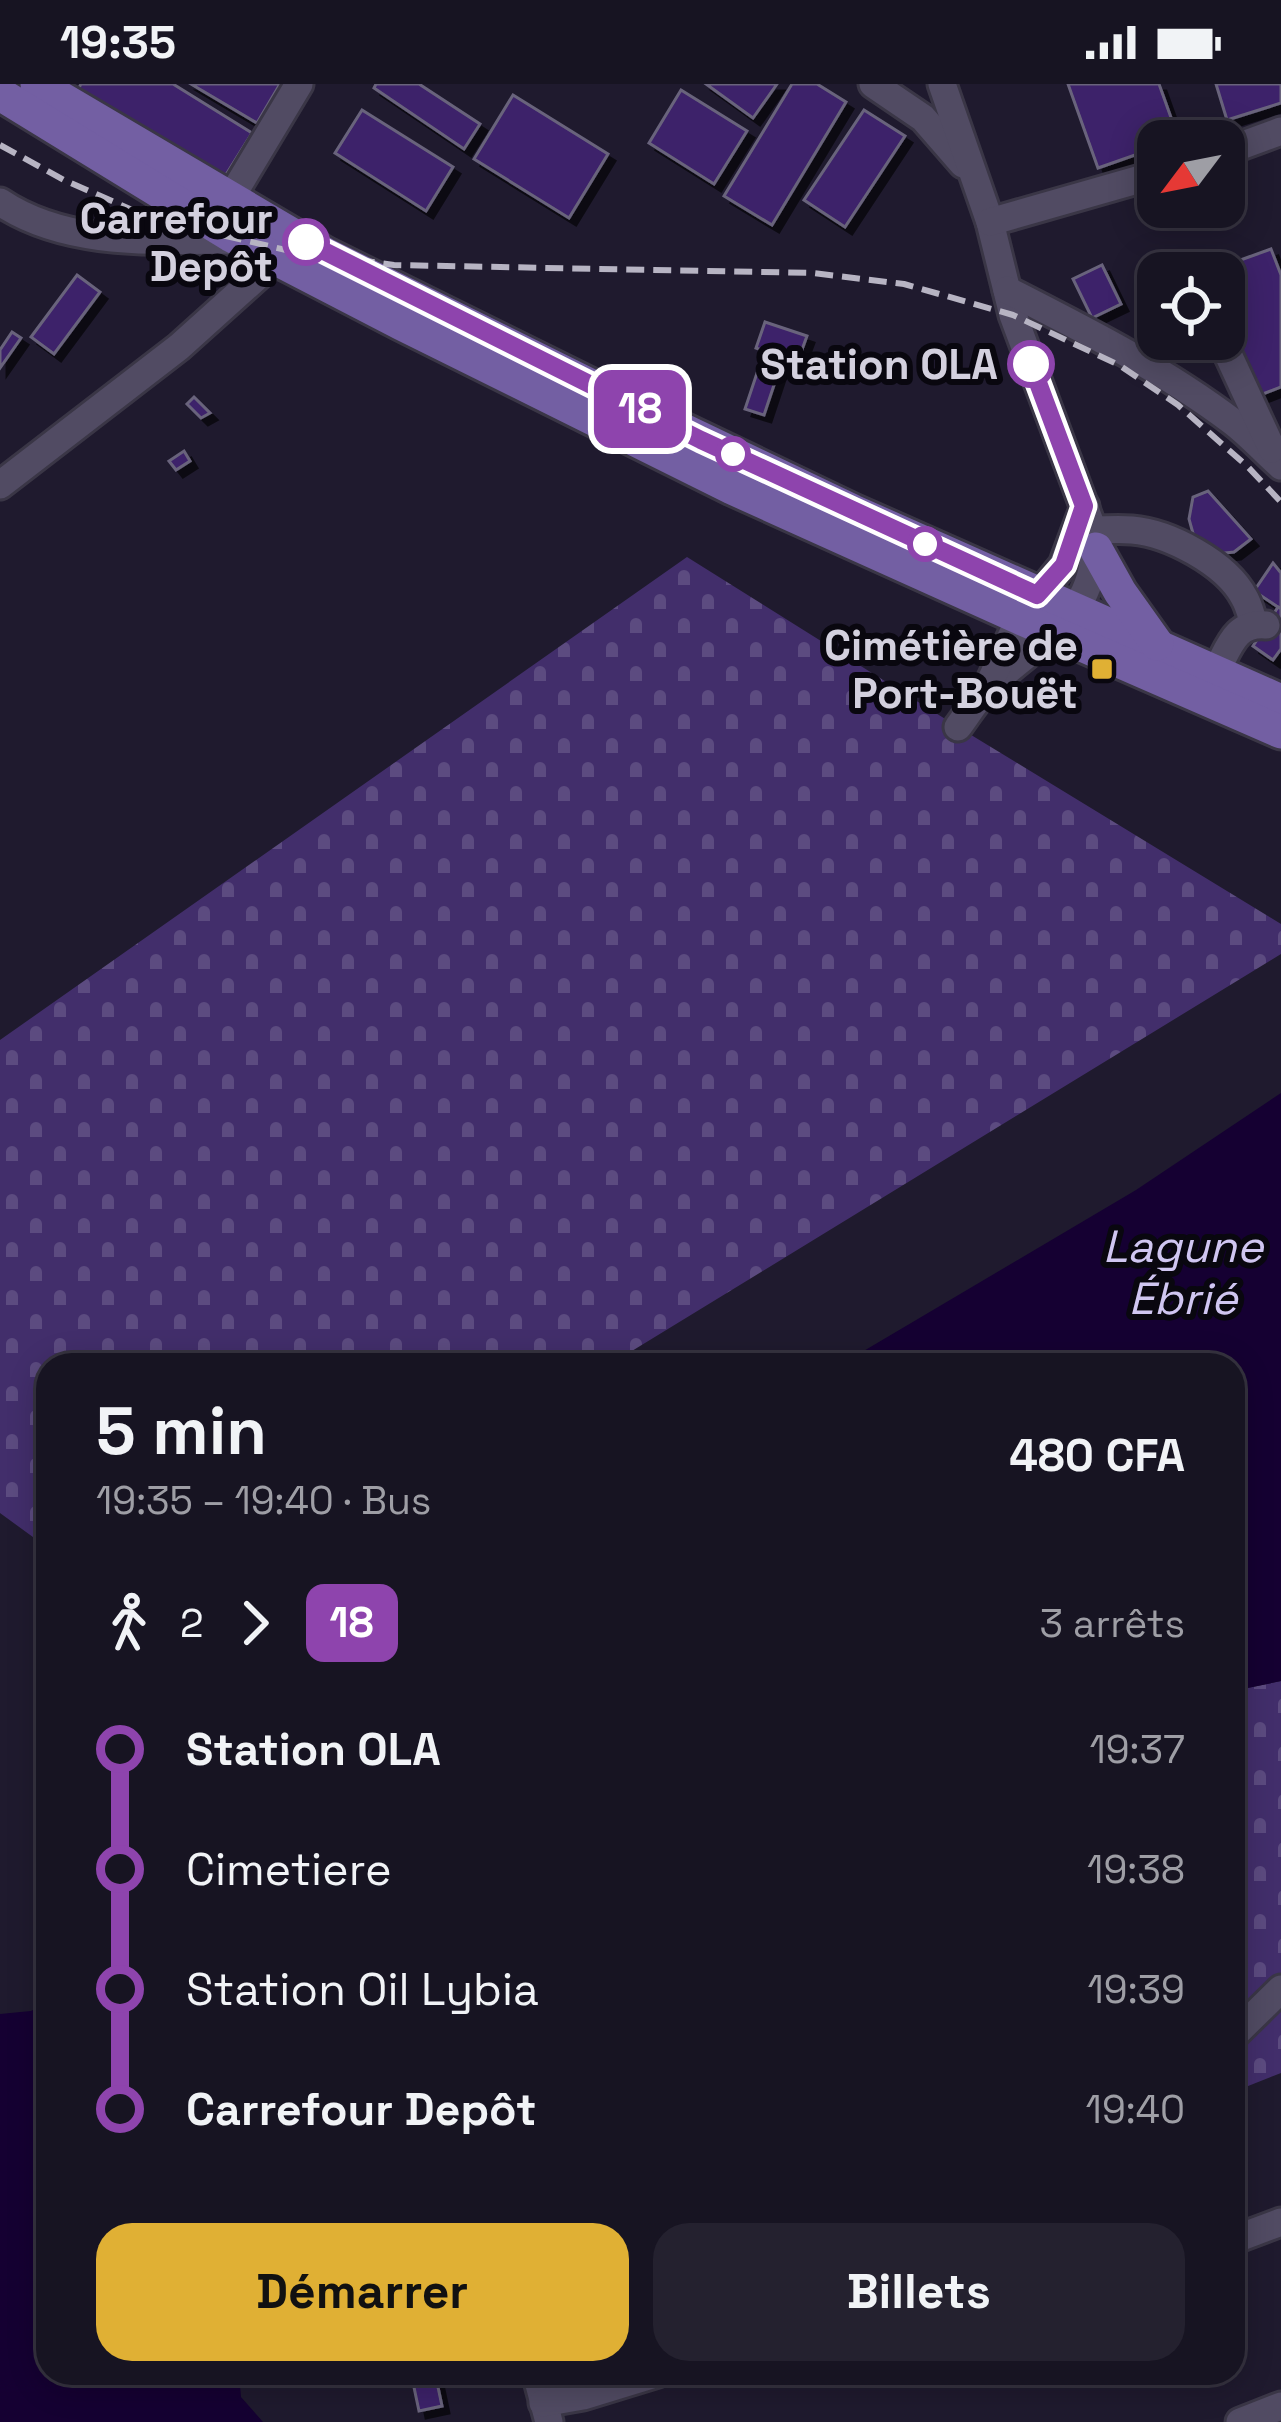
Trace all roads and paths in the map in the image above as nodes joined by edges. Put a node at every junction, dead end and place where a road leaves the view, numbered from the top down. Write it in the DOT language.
graph roads {
  1 [pos="37,84"];
  2 [pos="299,84"];
  3 [pos="873,84"];
  4 [pos="942,84"];
  5 [pos="0,94"];
  6 [pos="1281,131"];
  7 [pos="1245,144"];
  8 [pos="973,178"];
  9 [pos="1137,179"];
  10 [pos="0,202"];
  11 [pos="228,221"];
  12 [pos="990,222"];
  13 [pos="288,249"];
  14 [pos="1007,290"];
  15 [pos="1230,360"];
  16 [pos="1281,466"];
  17 [pos="0,485"];
  18 [pos="1091,528"];
  19 [pos="1029,607"];
  20 [pos="1065,622"];
  21 [pos="1158,645"];
  22 [pos="1215,673"];
  23 [pos="988,688"];
  24 [pos="1281,701"];
  25 [pos="958,727"];
  26 [pos="1281,732"];
  27 [pos="1281,1989"];
  28 [pos="1245,2024"];
  29 [pos="1281,2222"];
  30 [pos="1245,2236"];
  31 [pos="619,2385"];
  32 [pos="546,2412"];
  1 -- 11 [label="main road"];
  2 -- 11 [label="street"];
  3 -- 8 [label="street"];
  4 -- 8 [label="street"];
  5 -- 11 [label="main road"];
  6 -- 7 [label="street"];
  8 -- 12 [label="street"];
  9 -- 12 [label="street"];
  10 -- 11 [label="street"];
  11 -- 13 [label="main road"];
  12 -- 14 [label="street"];
  13 -- 17 [label="street"];
  13 -- 19 [label="main road"];
  14 -- 16 [label="street"];
  14 -- 18 [label="street"];
  15 -- 16 [label="street"];
  18 -- 19 [label="street"];
  18 -- 20 [label="street"];
  18 -- 21 [label="main road"];
  18 -- 22 [label="street"];
  19 -- 20 [label="main road"];
  19 -- 23 [label="street"];
  20 -- 21 [label="main road"];
  20 -- 23 [label="street"];
  20 -- 26 [label="main road"];
  21 -- 22 [label="main road"];
  22 -- 24 [label="main road"];
  23 -- 25 [label="street"];
  27 -- 28 [label="street"];
  29 -- 30 [label="street"];
  31 -- 32 [label="street"];
}
